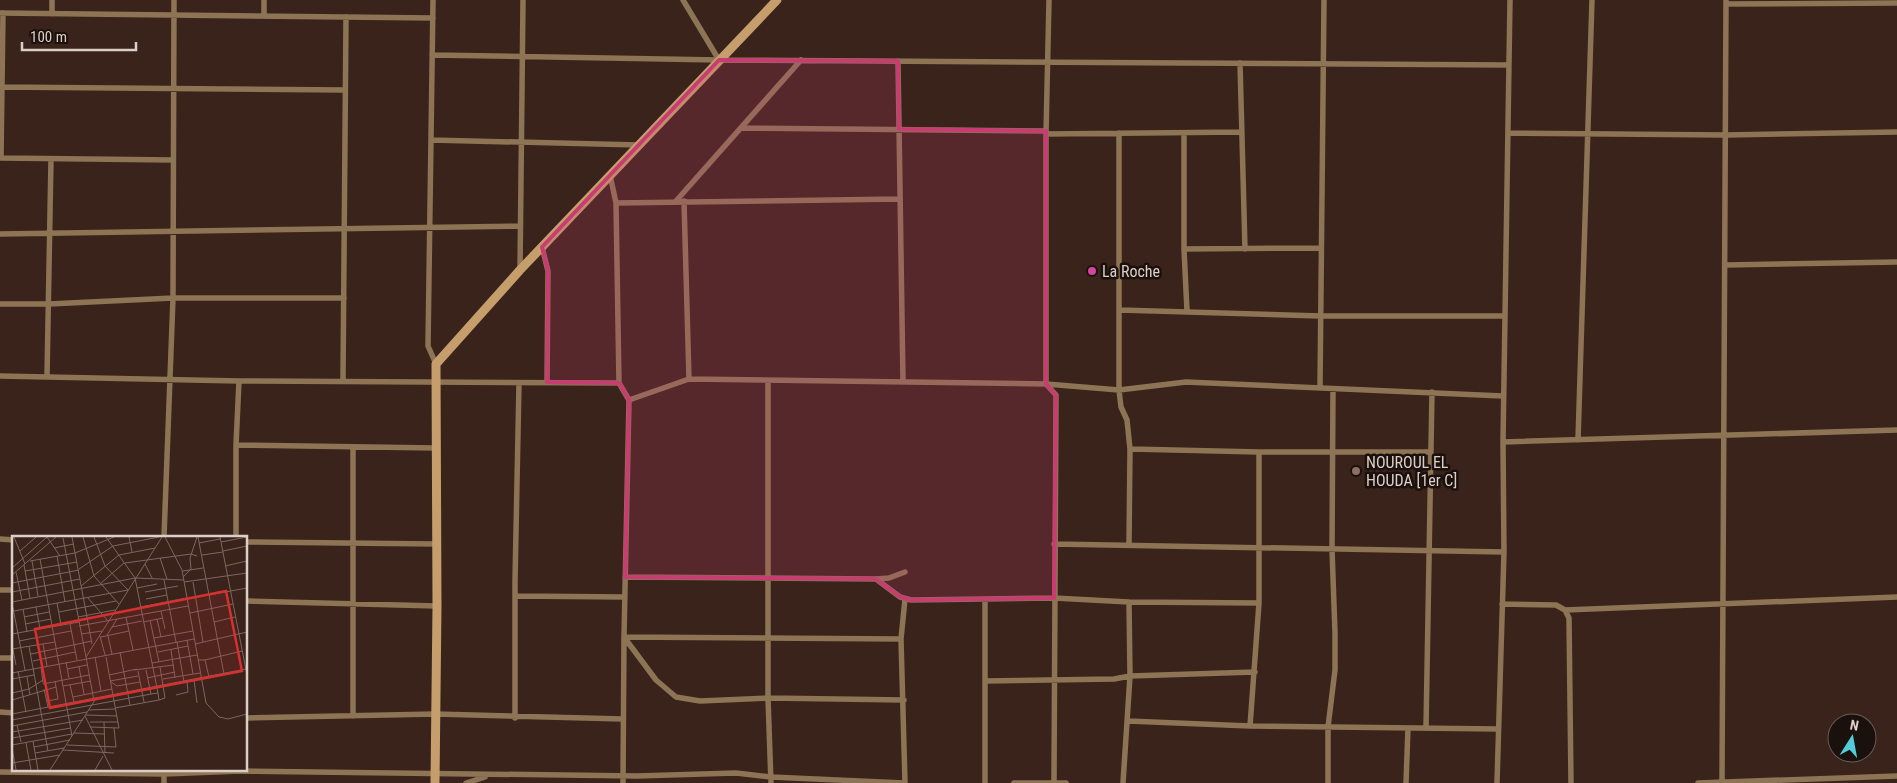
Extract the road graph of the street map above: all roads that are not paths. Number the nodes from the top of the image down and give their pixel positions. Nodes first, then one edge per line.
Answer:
1 (52, 0) edge
2 (174, 0) edge
3 (264, 0) edge
4 (433, 0) edge
5 (523, 0) edge
6 (683, 0) edge
7 (776, 0) edge
8 (1049, 0) edge
9 (1324, 0) edge
10 (1510, 0) edge
11 (1592, 0) edge
12 (1726, 2) edge
13 (1897, 4) edge
14 (2, 13) edge
15 (52, 14) junction
16 (174, 15) junction
17 (264, 16) junction
18 (346, 17) junction
19 (433, 18) junction
20 (432, 55) junction
21 (522, 56) junction
22 (719, 60) junction
23 (801, 60) junction
24 (898, 61) junction
25 (1048, 62) junction
26 (1240, 63) junction
27 (1323, 64) junction
28 (1509, 65) junction
29 (1, 87) edge
30 (173, 88) junction
31 (346, 90) junction
32 (741, 128) junction
33 (898, 129) junction
34 (1046, 132) junction
35 (1242, 132) junction
36 (1897, 132) edge
37 (1184, 133) junction
38 (1508, 133) junction
39 (1119, 134) junction
40 (1588, 134) junction
41 (1726, 135) junction
42 (431, 140) junction
43 (521, 142) junction
44 (639, 145) junction
45 (0, 158) edge
46 (51, 159) junction
47 (173, 160) junction
48 (610, 175) junction
49 (900, 198) junction
50 (676, 201) junction
51 (684, 201) junction
52 (616, 202) junction
53 (520, 226) junction
54 (430, 228) junction
55 (345, 229) junction
56 (172, 232) junction
57 (0, 234) edge
58 (50, 234) junction
59 (542, 247) junction
60 (1322, 248) junction
61 (1245, 249) junction
62 (1184, 250) junction
63 (1897, 262) edge
64 (1725, 265) junction
65 (520, 270) junction
66 (173, 298) junction
67 (344, 298) junction
68 (0, 304) edge
69 (49, 304) junction
70 (1120, 310) junction
71 (1187, 311) junction
72 (1321, 316) junction
73 (1505, 316) junction
74 (436, 364) junction
75 (0, 376) edge
76 (47, 376) junction
77 (171, 379) junction
78 (689, 379) junction
79 (343, 380) junction
80 (239, 381) junction
81 (436, 381) junction
82 (768, 381) junction
83 (547, 382) junction
84 (903, 382) junction
85 (619, 383) junction
86 (519, 384) junction
87 (1046, 384) junction
88 (1320, 388) junction
89 (1333, 389) junction
90 (1119, 390) junction
91 (1432, 392) junction
92 (1503, 396) junction
93 (629, 400) junction
94 (1897, 430) edge
95 (1724, 436) junction
96 (1578, 440) junction
97 (1503, 442) junction
98 (236, 445) junction
99 (353, 447) junction
100 (436, 448) junction
101 (1130, 449) junction
102 (1331, 451) junction
103 (1259, 452) junction
104 (1430, 452) junction
105 (164, 536) edge
106 (236, 536) edge
107 (248, 542) edge
108 (353, 543) junction
109 (436, 544) junction
110 (1054, 544) junction
111 (1129, 545) junction
112 (1258, 548) junction
113 (1332, 549) junction
114 (1429, 550) junction
115 (1504, 552) junction
116 (905, 572) dead end
117 (625, 577) junction
118 (768, 579) junction
119 (876, 579) junction
120 (515, 596) junction
121 (624, 597) junction
122 (1897, 597) edge
123 (1054, 598) junction
124 (905, 599) junction
125 (985, 599) junction
126 (248, 601) edge
127 (1129, 602) junction
128 (1260, 603) junction
129 (1723, 603) junction
130 (353, 604) junction
131 (1502, 604) junction
132 (437, 606) junction
133 (1565, 610) junction
134 (624, 637) junction
135 (767, 639) junction
136 (901, 639) junction
137 (1255, 672) junction
138 (1130, 676) junction
139 (986, 681) junction
140 (1054, 681) junction
141 (768, 698) junction
142 (904, 700) junction
143 (435, 714) junction
144 (353, 716) junction
145 (248, 718) edge
146 (515, 718) junction
147 (623, 719) junction
148 (1128, 721) junction
149 (1250, 726) junction
150 (1328, 727) junction
151 (1408, 728) junction
152 (1426, 728) junction
153 (1498, 729) junction
154 (241, 770) edge
155 (0, 772) edge
156 (164, 772) edge
157 (494, 774) junction
158 (1897, 776) edge
159 (435, 778) edge
160 (623, 780) edge
161 (771, 780) edge
162 (164, 783) edge
163 (466, 783) edge
164 (904, 783) edge
165 (985, 783) edge
166 (1014, 783) edge
167 (1054, 783) edge
168 (1066, 783) edge
169 (1123, 783) edge
170 (1328, 783) edge
171 (1406, 783) edge
172 (1497, 783) edge
173 (1571, 783) edge
174 (1698, 783) edge
175 (1722, 783) edge

1 - 15 street
2 - 16 street
3 - 17 street
4 - 19 street
5 - 21 street
6 - 22 street
7 - 22 street
8 - 25 street
9 - 27 street
10 - 28 street
11 - 40 street
12 - 13 street
12 - 41 street
14 - 15 street
14 - 29 street
15 - 16 street
16 - 17 street
16 - 30 street
17 - 18 street
18 - 19 street
18 - 31 street
19 - 20 street
20 - 21 street
20 - 42 street
21 - 22 street
21 - 43 street
22 - 23 street
22 - 44 street
23 - 24 street
23 - 32 street
24 - 25 street
24 - 33 street
25 - 26 street
25 - 34 street
26 - 27 street
26 - 35 street
27 - 28 street
27 - 60 street
28 - 38 street
29 - 30 street
29 - 45 street
30 - 31 street
30 - 47 street
31 - 55 street
32 - 33 street
32 - 50 street
33 - 34 street
33 - 49 street
34 - 39 street
34 - 87 street
35 - 37 street
35 - 61 street
36 - 41 street
37 - 39 street
37 - 62 street
38 - 40 street
38 - 73 street
39 - 70 street
40 - 41 street
40 - 96 street
41 - 64 street
42 - 43 street
42 - 54 street
43 - 44 street
43 - 53 street
44 - 48 street
45 - 46 street
46 - 47 street
46 - 58 street
47 - 56 street
48 - 52 street
48 - 59 street
49 - 51 street
49 - 84 street
50 - 51 street
50 - 52 street
51 - 78 street
52 - 85 street
53 - 54 street
53 - 65 street
54 - 55 street
54 - 74 street
55 - 56 street
55 - 67 street
56 - 58 street
56 - 66 street
57 - 58 street
58 - 69 street
59 - 65 street
59 - 83 street
60 - 61 street
60 - 72 street
61 - 62 street
62 - 71 street
63 - 64 street
64 - 95 street
65 - 74 street
66 - 67 street
66 - 69 street
66 - 77 street
67 - 79 street
68 - 69 street
69 - 76 street
70 - 71 street
70 - 90 street
71 - 72 street
72 - 73 street
72 - 88 street
73 - 92 street
74 - 81 street
75 - 76 street
76 - 77 street
77 - 80 street
77 - 105 street
78 - 82 street
78 - 93 street
79 - 80 street
79 - 81 street
80 - 98 street
81 - 86 street
81 - 100 street
82 - 84 street
82 - 118 street
83 - 85 street
83 - 86 street
84 - 87 street
85 - 93 street
86 - 120 street
87 - 90 street
87 - 110 street
88 - 89 street
88 - 90 street
89 - 91 street
89 - 102 street
90 - 101 street
91 - 92 street
91 - 104 street
92 - 97 street
93 - 117 street
94 - 95 street
95 - 96 street
95 - 129 street
96 - 97 street
97 - 115 street
98 - 99 street
98 - 106 street
99 - 100 street
99 - 108 street
100 - 109 street
101 - 103 street
101 - 111 street
102 - 103 street
102 - 104 street
102 - 113 street
103 - 112 street
104 - 114 street
107 - 108 street
108 - 109 street
108 - 130 street
109 - 132 street
110 - 111 street
110 - 123 street
111 - 112 street
112 - 113 street
112 - 128 street
113 - 114 street
113 - 150 street
114 - 115 street
114 - 152 street
115 - 131 street
116 - 119 street
117 - 118 street
117 - 121 street
118 - 119 street
118 - 135 street
119 - 124 street
120 - 121 street
120 - 146 street
121 - 134 street
122 - 129 street
123 - 125 street
123 - 127 street
123 - 140 street
124 - 125 street
124 - 136 street
125 - 139 street
126 - 130 street
127 - 128 street
127 - 138 street
128 - 137 street
129 - 133 street
129 - 175 street
130 - 132 street
130 - 144 street
131 - 133 street
131 - 153 street
132 - 143 street
133 - 173 street
134 - 135 street
134 - 141 street
134 - 147 street
135 - 136 street
135 - 141 street
136 - 142 street
137 - 138 street
137 - 149 street
138 - 140 street
138 - 148 street
139 - 140 street
139 - 165 street
140 - 167 street
141 - 142 street
141 - 161 street
142 - 164 street
143 - 144 street
143 - 146 street
143 - 159 street
144 - 145 street
146 - 147 street
147 - 160 street
148 - 149 street
148 - 169 street
149 - 150 street
150 - 151 street
150 - 170 street
151 - 152 street
151 - 171 street
152 - 153 street
153 - 172 street
154 - 156 street
154 - 159 street
155 - 156 street
156 - 162 street
157 - 159 street
157 - 160 street
157 - 163 street
158 - 175 street
160 - 161 street
161 - 164 street
166 - 167 street
167 - 168 street
174 - 175 street

